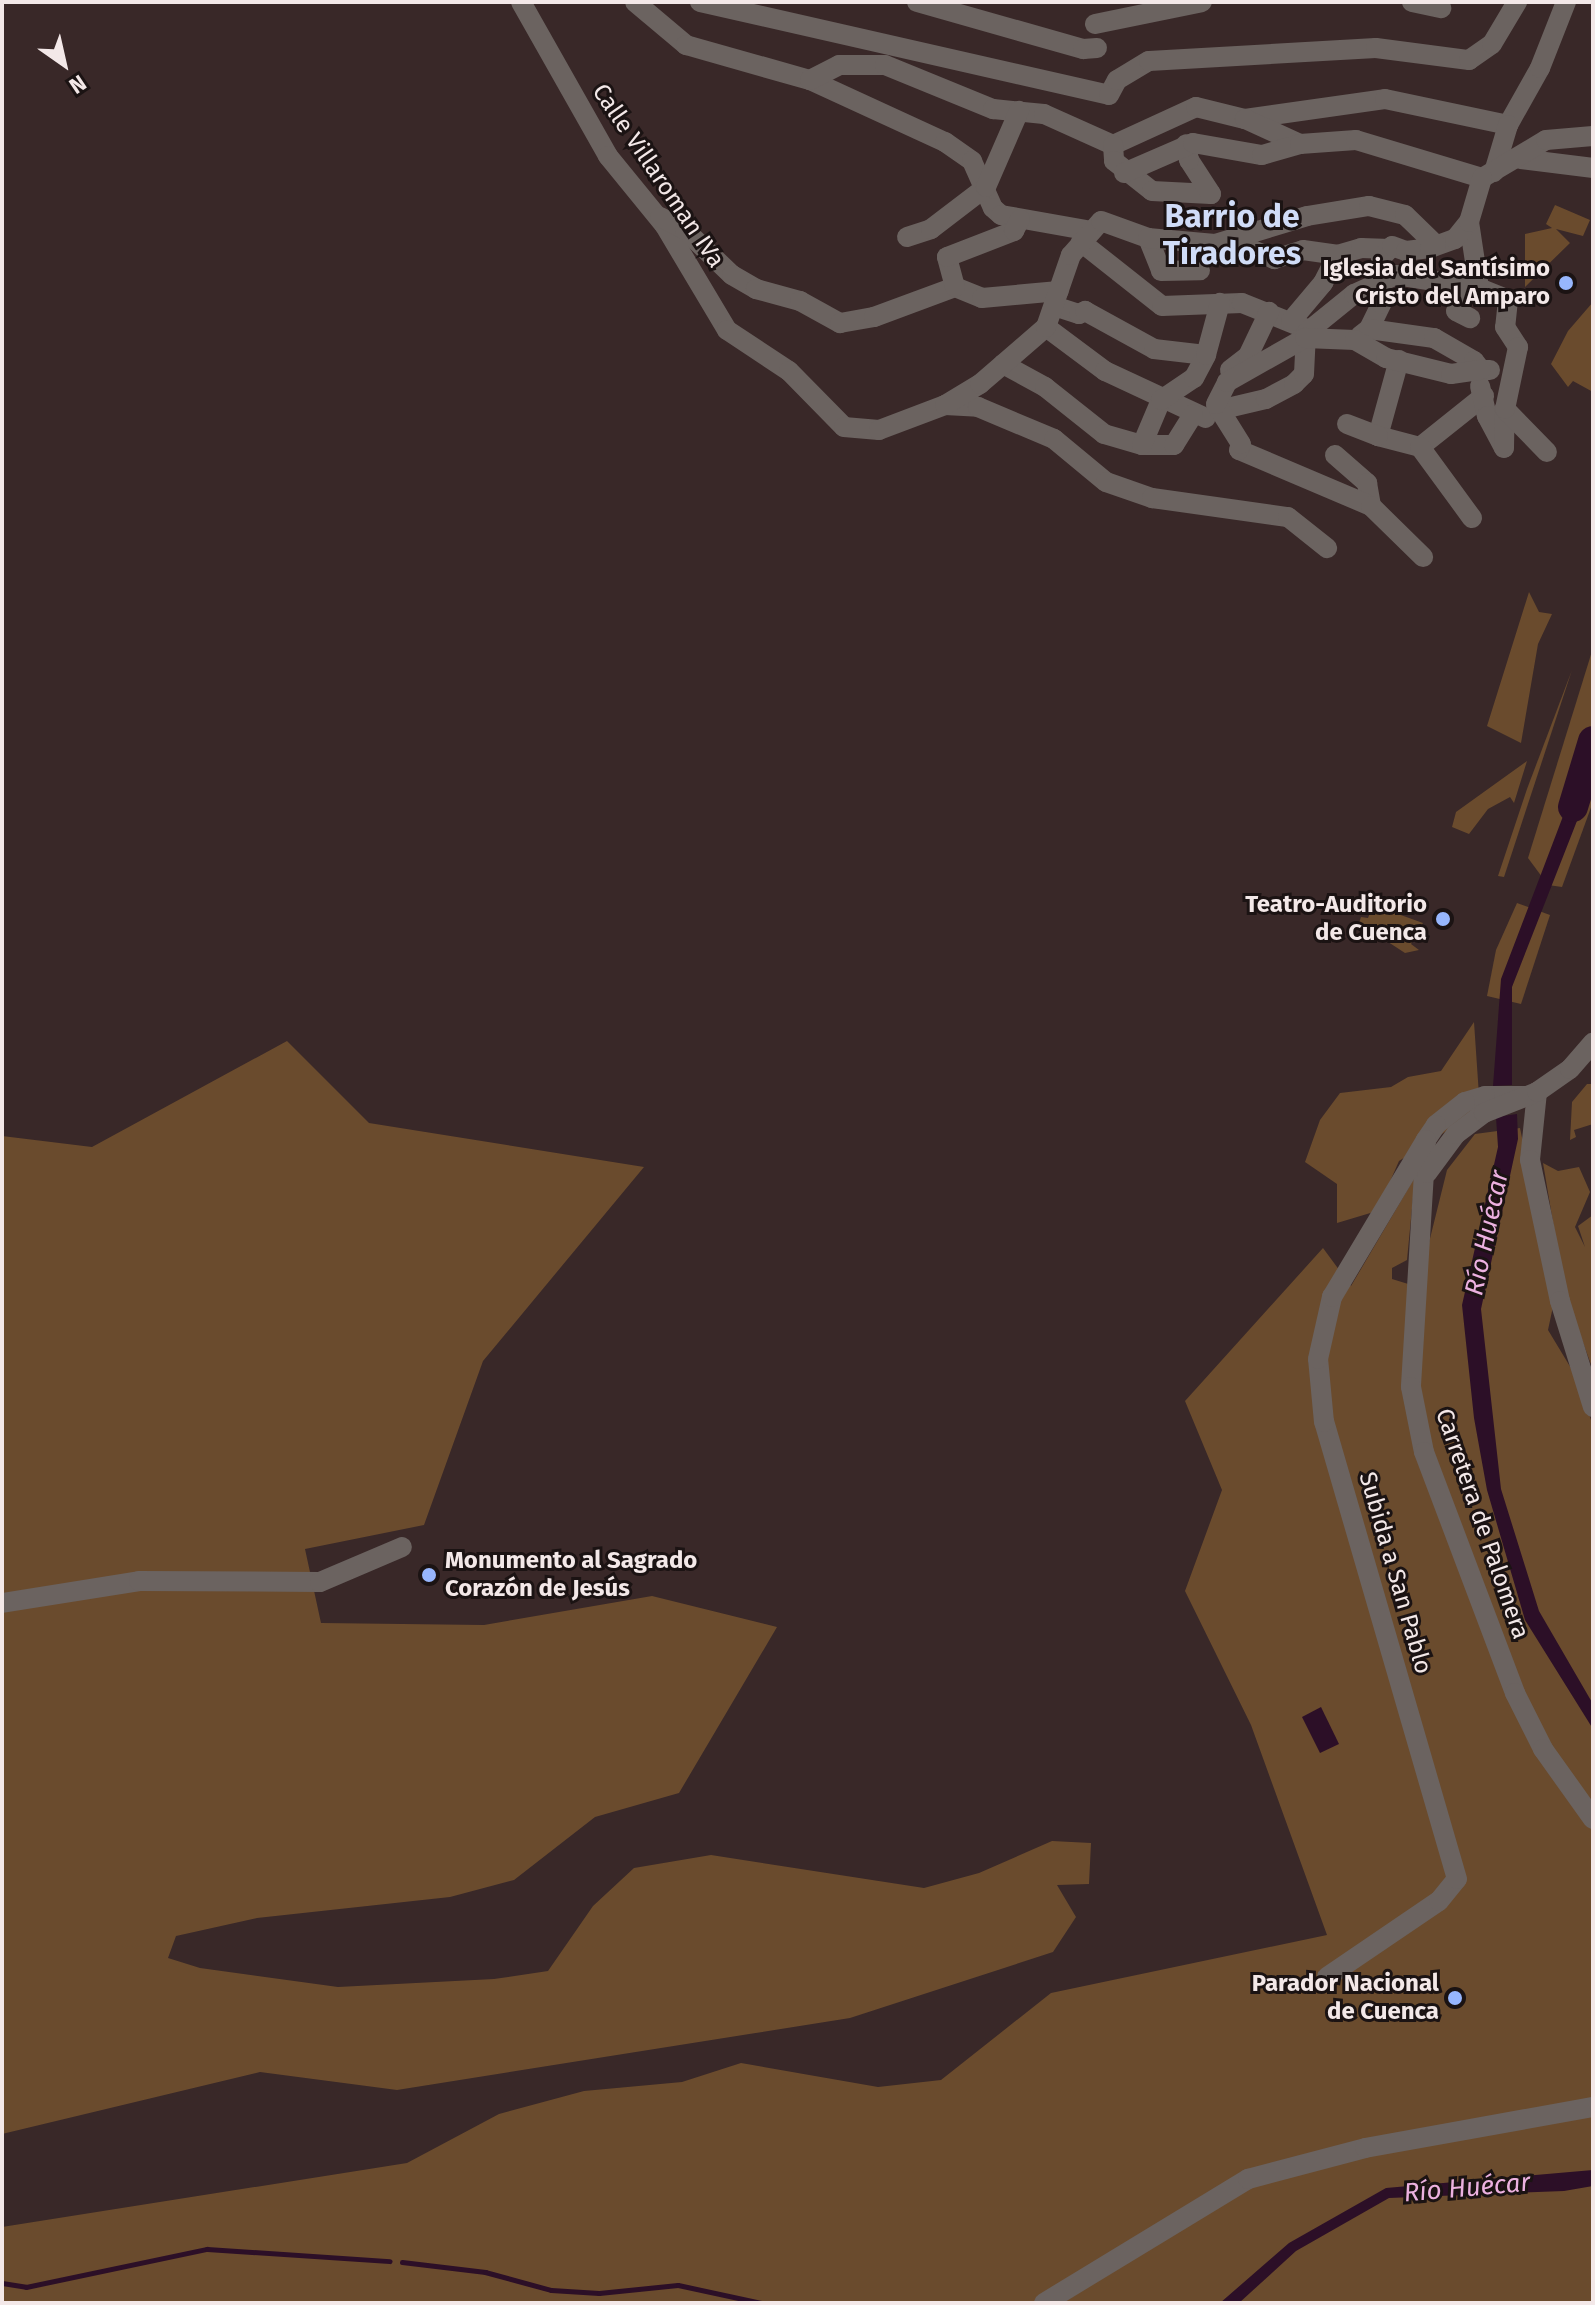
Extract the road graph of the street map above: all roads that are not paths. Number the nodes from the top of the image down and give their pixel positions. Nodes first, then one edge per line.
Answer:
1 (521, 2) edge
2 (635, 2) edge
3 (700, 2) edge
4 (917, 2) edge
5 (1202, 2) edge
6 (1412, 2) edge
7 (1517, 2) edge
8 (1566, 2) edge
9 (1441, 8) dead end
10 (1095, 24) dead end
11 (1097, 48) dead end
12 (810, 80) junction
13 (1019, 111) junction
14 (1245, 119) junction
15 (1508, 125) junction
16 (1593, 136) edge
17 (1186, 144) junction
18 (1300, 144) junction
19 (1113, 145) junction
20 (1521, 159) junction
21 (1593, 168) edge
22 (1124, 173) junction
23 (1488, 175) junction
24 (986, 187) junction
25 (657, 215) junction
26 (1020, 219) junction
27 (1469, 222) junction
28 (1089, 233) junction
29 (907, 237) dead end
30 (1148, 238) junction
31 (1231, 241) junction
32 (1433, 247) junction
33 (1390, 249) junction
34 (1337, 255) junction
35 (1200, 270) dead end
36 (1418, 280) junction
37 (1379, 282) junction
38 (955, 287) junction
39 (1472, 288) junction
40 (1057, 299) junction
41 (1220, 303) junction
42 (1269, 312) junction
43 (1470, 318) dead end
44 (1046, 327) junction
45 (1302, 330) junction
46 (1362, 334) junction
47 (1206, 355) junction
48 (1399, 360) junction
49 (1003, 364) junction
50 (1253, 369) junction
51 (1309, 370) junction
52 (1477, 371) junction
53 (1509, 376) junction
54 (1227, 382) junction
55 (1484, 396) junction
56 (1161, 400) junction
57 (945, 405) junction
58 (1505, 409) junction
59 (1193, 414) junction
60 (1222, 417) junction
61 (1347, 424) dead end
62 (1378, 436) junction
63 (1142, 445) junction
64 (1420, 447) junction
65 (1547, 452) dead end
66 (1335, 455) dead end
67 (1371, 506) junction
68 (1472, 518) dead end
69 (1327, 548) dead end
70 (1423, 557) dead end
71 (1593, 1043) edge
72 (1531, 1094) junction
73 (1488, 1105) junction
74 (1426, 1140) junction
75 (1427, 1173) junction
76 (1593, 1407) edge
77 (402, 1547) dead end
78 (2, 1603) edge
79 (1593, 1819) edge
80 (1327, 1977) dead end
81 (1593, 2107) edge
82 (1044, 2303) edge

1 - 25 street, Calle Villaroman IVa
2 - 12 street
3 - 7 street
4 - 11 street
5 - 10 street
6 - 9 street
8 - 15 street
12 - 13 street
12 - 24 street
13 - 19 street
13 - 24 street
14 - 15 street
14 - 18 street
14 - 19 street
15 - 23 street
16 - 20 street
17 - 18 street
17 - 22 street
17 - 22 street
18 - 23 street
19 - 22 street
20 - 21 street
20 - 23 street
23 - 27 street
24 - 26 street
24 - 29 street
25 - 38 street
25 - 57 street, Calle Villaroman IVa
26 - 28 street
26 - 38 street
27 - 32 street
27 - 39 street
28 - 30 street
28 - 40 street
28 - 41 street
30 - 31 street
30 - 35 street
31 - 32 street
31 - 34 street
32 - 33 street
32 - 36 street
33 - 34 street
33 - 37 street
34 - 45 street
36 - 37 street
36 - 39 street
37 - 45 street
37 - 46 street
38 - 40 street
39 - 43 street
39 - 53 street
40 - 44 street
40 - 47 street
41 - 42 street
41 - 47 street
42 - 45 street
42 - 54 street
44 - 49 street
44 - 56 street
45 - 46 street
45 - 50 street
45 - 51 street
46 - 48 street
46 - 52 street
47 - 56 street
48 - 52 street
48 - 62 street
49 - 57 street
49 - 63 street
50 - 51 street
50 - 54 street
51 - 60 street
52 - 53 street
52 - 55 street
53 - 58 street
54 - 60 street
55 - 58 street
55 - 64 street
56 - 59 street
56 - 63 street
57 - 69 street, Calle Villaroman IVa
58 - 65 street
59 - 60 street
59 - 63 street
60 - 67 street
61 - 62 street
62 - 64 street
64 - 68 street
66 - 67 street
67 - 70 street
71 - 72 street
72 - 73 street
72 - 76 street
73 - 74 street
73 - 75 street
74 - 75 street, Carretera de Palomera
74 - 80 street, Subida a San Pablo
75 - 79 street, Carretera de Palomera
77 - 78 street
81 - 82 street

